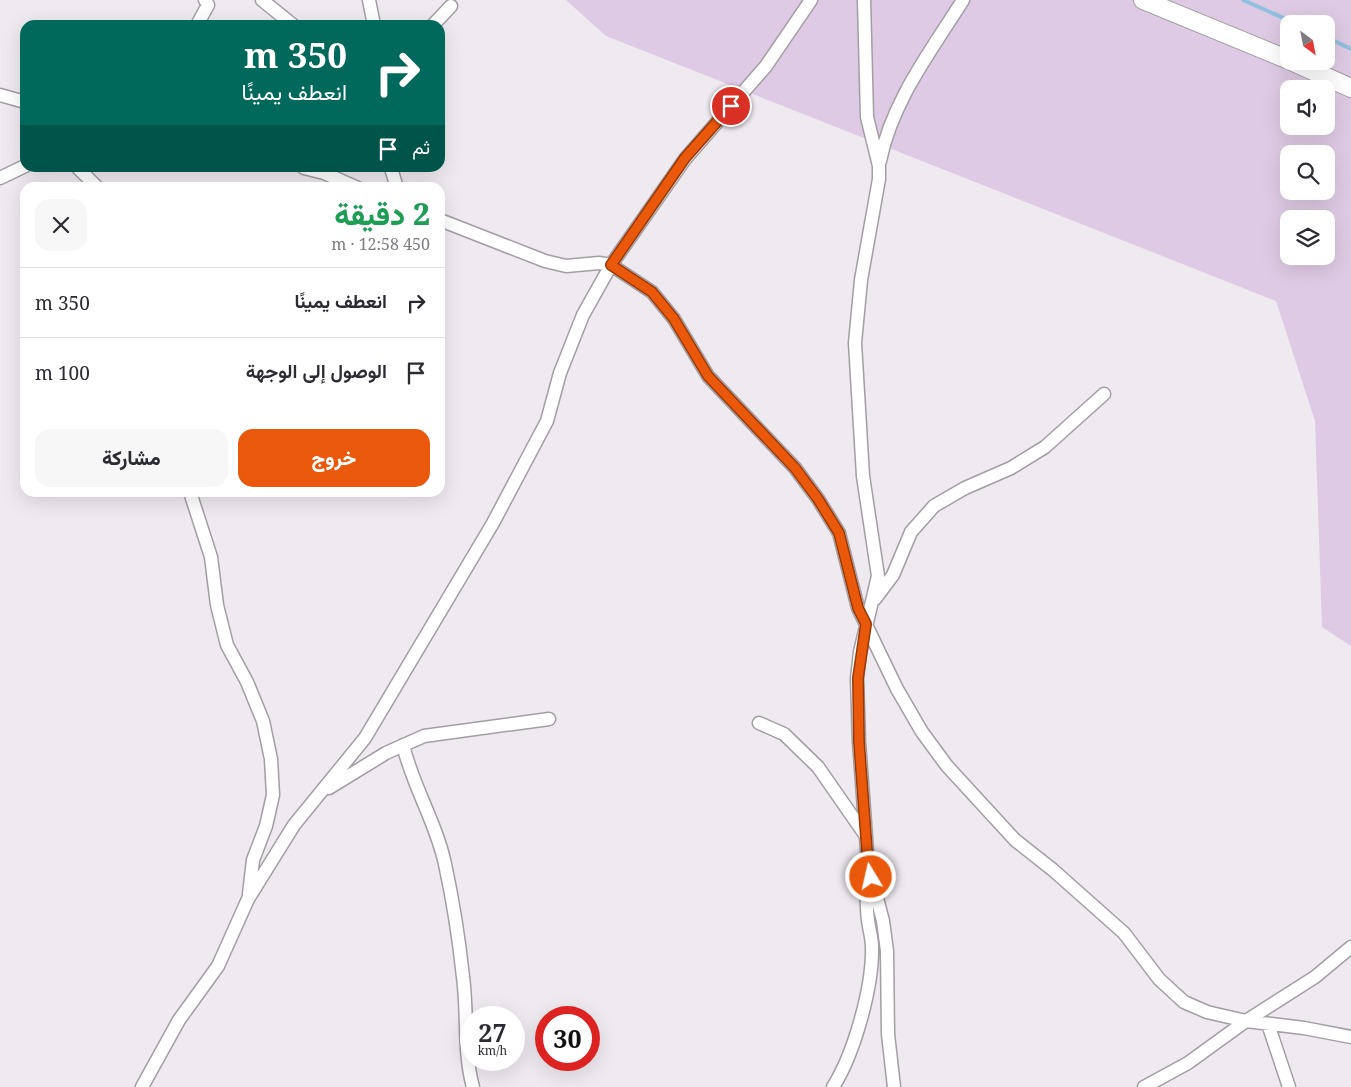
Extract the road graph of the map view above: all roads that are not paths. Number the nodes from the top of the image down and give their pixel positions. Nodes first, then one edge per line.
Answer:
1 (262, 0) edge
2 (369, 0) edge
3 (812, 0) edge
4 (864, 0) edge
5 (963, 0) edge
6 (1143, 0) edge
7 (209, 2) edge
8 (451, 6) dead end
9 (200, 20) edge
10 (287, 20) edge
11 (373, 20) edge
12 (438, 20) edge
13 (1280, 57) edge
14 (1310, 70) edge
15 (1351, 88) edge
16 (0, 95) edge
17 (20, 101) edge
18 (879, 166) junction
19 (20, 168) edge
20 (82, 172) edge
21 (320, 172) edge
22 (0, 178) edge
23 (92, 182) edge
24 (344, 182) edge
25 (445, 222) edge
26 (611, 265) junction
27 (1104, 394) dead end
28 (192, 497) edge
29 (874, 601) junction
30 (866, 624) junction
31 (549, 719) dead end
32 (759, 723) dead end
33 (404, 745) junction
34 (320, 793) junction
35 (866, 836) junction
36 (868, 864) junction
37 (248, 899) junction
38 (1351, 947) edge
39 (1246, 1021) junction
40 (1268, 1024) junction
41 (1351, 1037) edge
42 (142, 1087) edge
43 (474, 1087) edge
44 (833, 1087) edge
45 (894, 1087) edge
46 (1144, 1087) edge
47 (1289, 1087) edge

1 - 10 street
2 - 11 street
3 - 26 street
4 - 18 street
5 - 18 street
6 - 13 main road
7 - 9 street
8 - 12 street
14 - 15 main road
16 - 17 street
18 - 29 street
19 - 22 street
20 - 23 street
21 - 24 street
25 - 26 street
26 - 30 street
26 - 34 street
27 - 29 street
28 - 37 street
29 - 30 street
30 - 35 street
30 - 39 street
31 - 33 street
32 - 35 street
33 - 34 street
33 - 43 street
34 - 37 street
35 - 36 street
36 - 44 street
36 - 45 street
37 - 42 street
38 - 39 street
39 - 40 street
39 - 46 street
40 - 41 street
40 - 47 street

